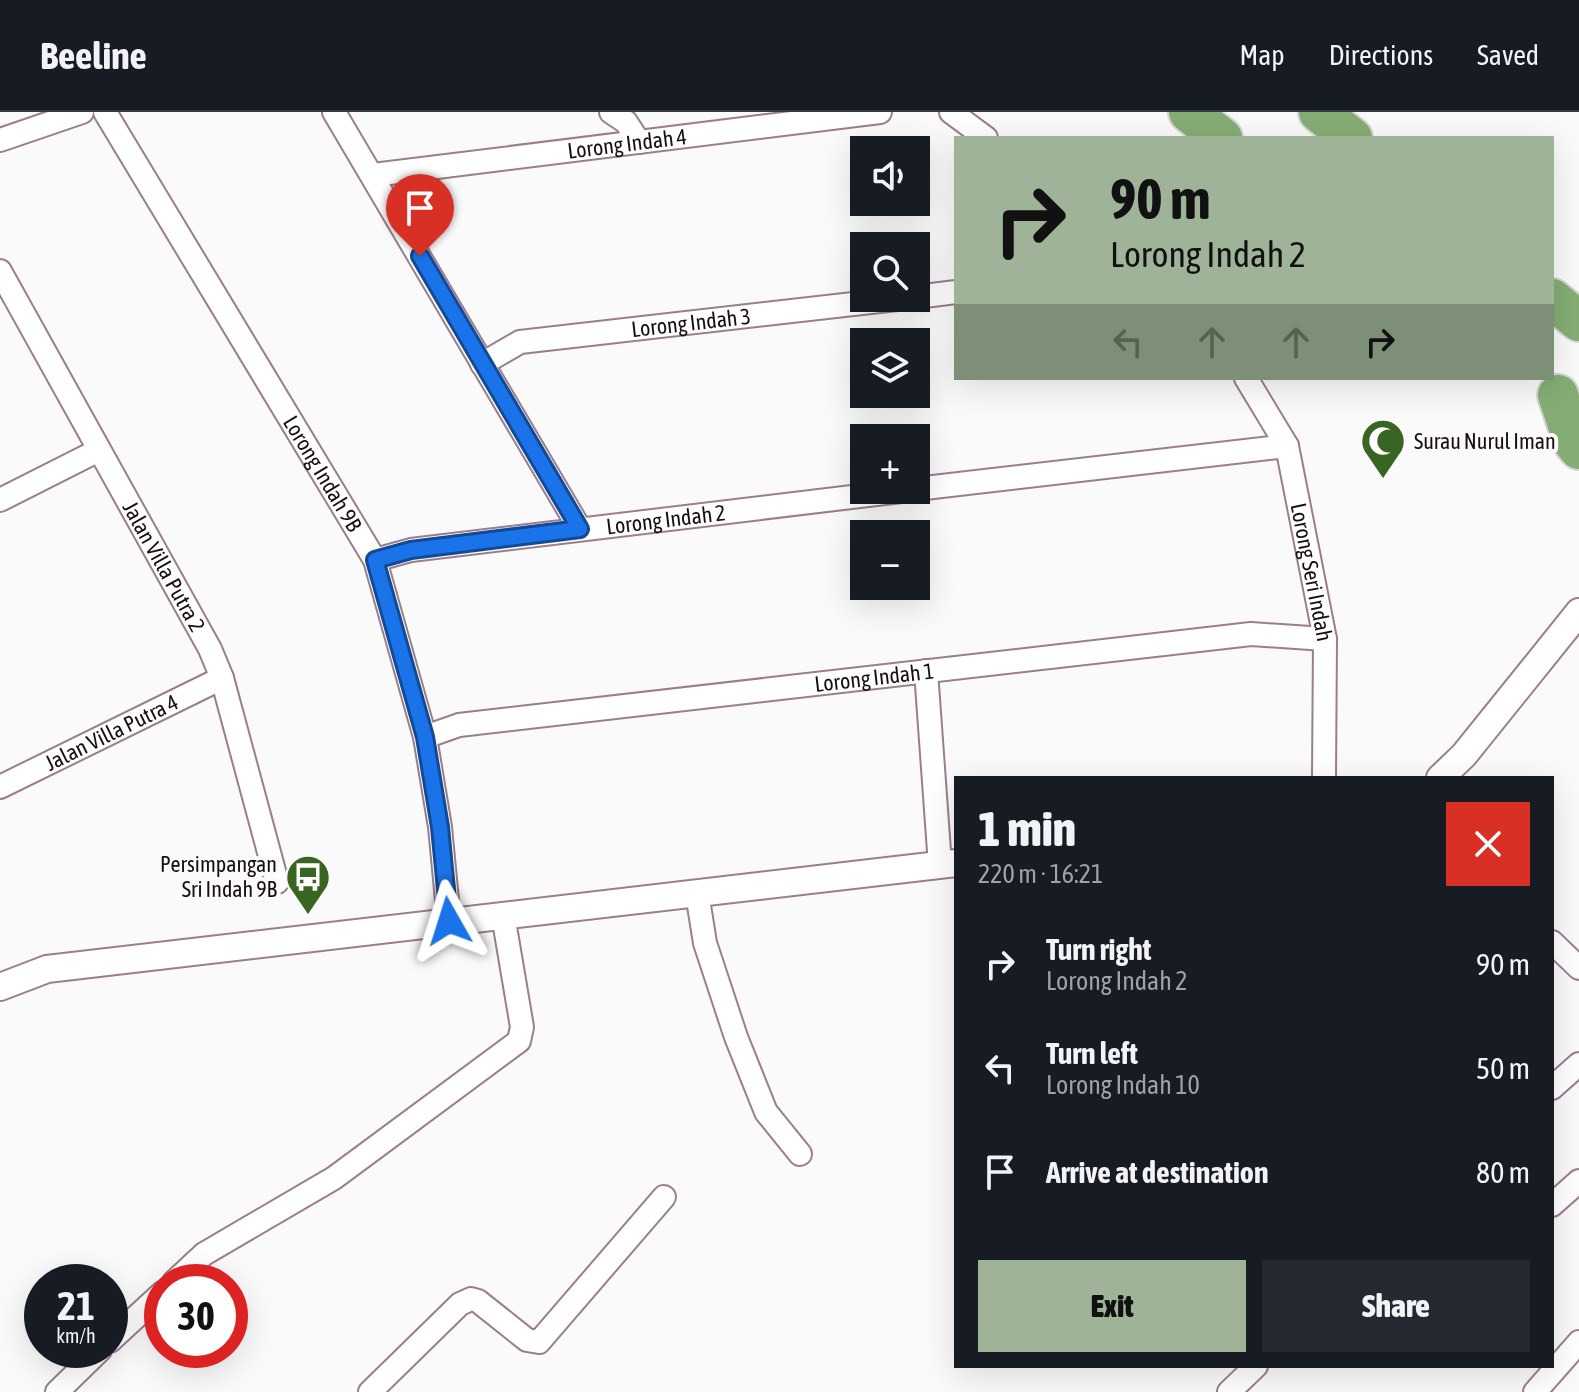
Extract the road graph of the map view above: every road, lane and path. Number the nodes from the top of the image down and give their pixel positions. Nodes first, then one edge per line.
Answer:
1 (82, 112) edge
2 (105, 112) edge
3 (334, 112) edge
4 (611, 112) edge
5 (880, 112) edge
6 (951, 112) edge
7 (1189, 112) edge
8 (1319, 112) edge
9 (983, 136) edge
10 (1219, 136) edge
11 (1349, 136) edge
12 (0, 140) edge
13 (639, 142) junction
14 (373, 175) junction
15 (0, 271) edge
16 (954, 292) edge
17 (930, 295) edge
18 (1554, 301) edge
19 (850, 304) edge
20 (1579, 321) edge
21 (482, 364) junction
22 (1247, 380) edge
23 (1558, 395) edge
24 (1287, 446) junction
25 (1579, 449) edge
26 (99, 450) junction
27 (930, 487) edge
28 (850, 497) edge
29 (0, 500) edge
30 (580, 529) junction
31 (375, 560) junction
32 (1574, 627) edge
33 (1325, 639) junction
34 (926, 671) junction
35 (222, 678) junction
36 (425, 737) junction
37 (1324, 776) edge
38 (1442, 776) edge
39 (0, 787) edge
40 (948, 864) edge
41 (277, 882) dead end
42 (697, 893) junction
43 (503, 915) junction
44 (449, 921) junction
45 (1554, 944) edge
46 (1579, 968) edge
47 (0, 987) edge
48 (1579, 1064) edge
49 (1554, 1086) edge
50 (800, 1154) dead end
51 (1579, 1181) edge
52 (664, 1197) dead end
53 (1554, 1203) edge
54 (193, 1264) edge
55 (144, 1310) edge
56 (128, 1324) edge
57 (1579, 1342) edge
58 (82, 1368) edge
59 (1254, 1368) edge
60 (57, 1392) edge
61 (370, 1392) edge
62 (1229, 1392) edge
63 (1535, 1392) edge

1 - 12 street
2 - 31 street, Lorong Indah 9B
3 - 14 street
4 - 13 street
5 - 13 street, Lorong Indah 4
6 - 9 street
7 - 10 highway
8 - 11 highway
13 - 14 street, Lorong Indah 4
14 - 21 street
15 - 26 street, Jalan Villa Putra 2
16 - 17 street
18 - 20 highway
19 - 21 street, Lorong Indah 3
21 - 30 street
22 - 24 street, Lorong Seri Indah
23 - 25 highway
24 - 27 street
24 - 33 street, Lorong Seri Indah
26 - 29 street
26 - 35 street, Jalan Villa Putra 2
28 - 30 street, Lorong Indah 2
30 - 31 street, Lorong Indah 2
31 - 36 street, Lorong Indah 9B
32 - 38 street
33 - 34 street, Lorong Indah 1
33 - 37 street, Lorong Seri Indah
34 - 36 street, Lorong Indah 1
34 - 40 street
35 - 39 street, Jalan Villa Putra 4
35 - 41 street, Jalan Villa Putra 2
36 - 44 street, Lorong Indah 9B
40 - 42 street
42 - 43 street
42 - 50 street
43 - 44 street
43 - 54 street
44 - 47 street
45 - 46 street
48 - 49 street
51 - 53 street
52 - 61 street
55 - 56 street
57 - 63 street
58 - 60 street
59 - 62 street

